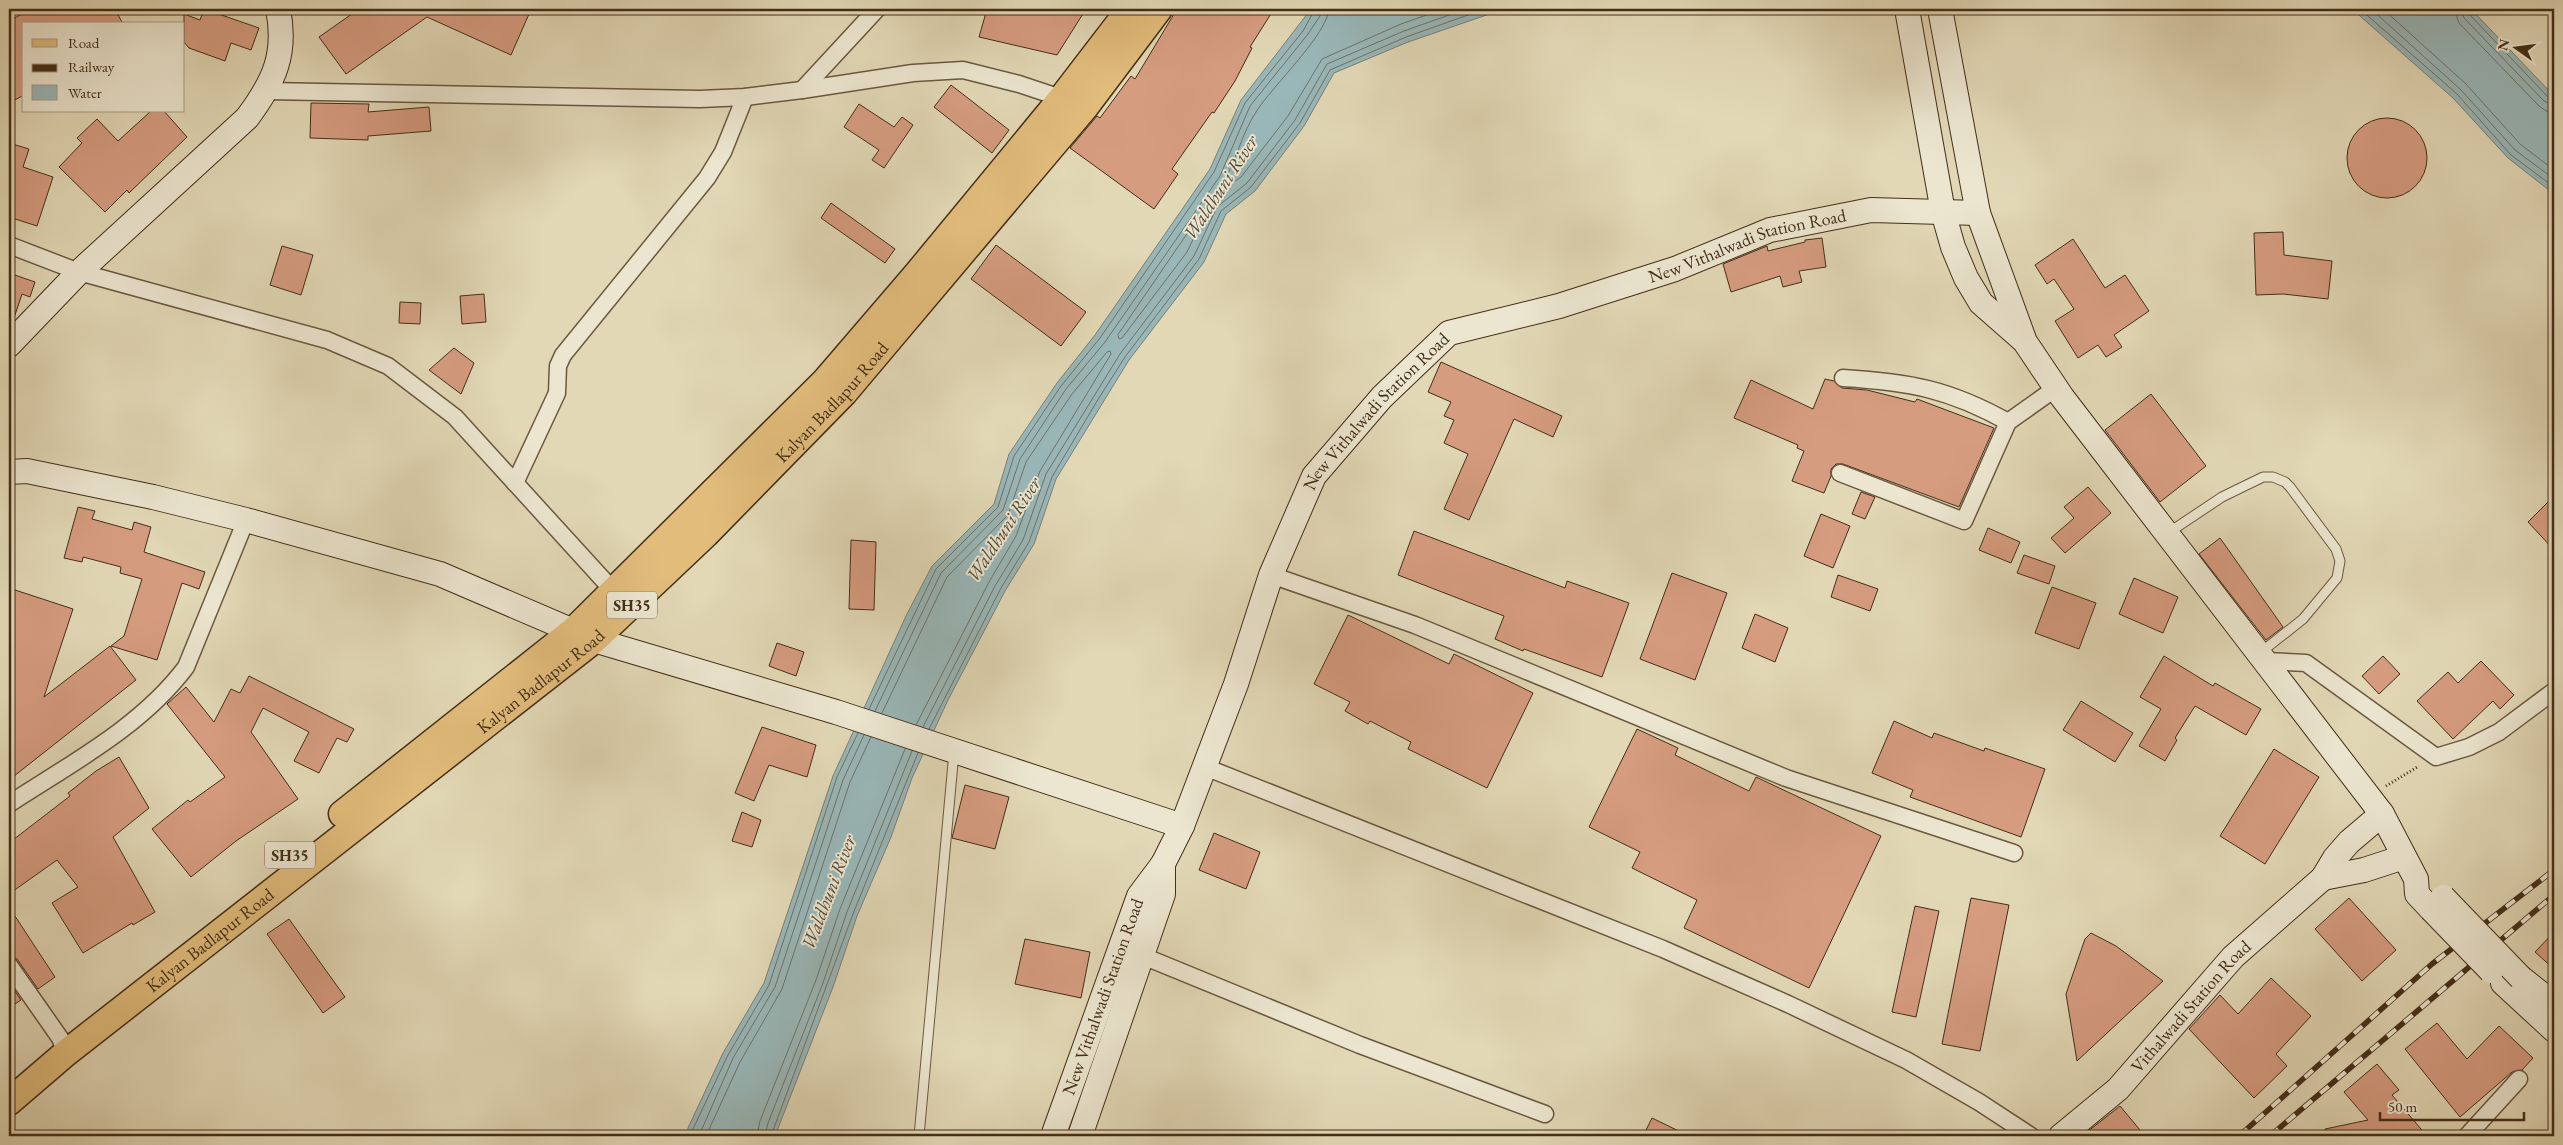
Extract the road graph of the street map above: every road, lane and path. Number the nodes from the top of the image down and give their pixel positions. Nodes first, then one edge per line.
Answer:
1 (278, 9) edge
2 (878, 9) edge
3 (1130, 9) edge
4 (1160, 9) edge
5 (1907, 9) edge
6 (1940, 9) edge
7 (802, 90) junction
8 (267, 91) junction
9 (745, 97) junction
10 (1061, 98) junction
11 (1086, 106) junction
12 (1943, 212) junction
13 (1978, 213) junction
14 (9, 245) edge
15 (79, 272) junction
16 (2025, 342) junction
17 (9, 344) edge
18 (1843, 378) dead end
19 (2056, 388) junction
20 (2008, 422) junction
21 (15, 467) edge
22 (1840, 474) dead end
23 (514, 483) junction
24 (246, 520) junction
25 (2168, 533) junction
26 (1271, 575) junction
27 (621, 600) junction
28 (583, 635) junction
29 (2263, 657) junction
30 (2554, 691) edge
31 (949, 750) junction
32 (2436, 757) junction
33 (1204, 766) junction
34 (9, 804) edge
35 (2375, 805) junction
36 (1182, 826) junction
37 (2014, 853) dead end
38 (2404, 857) junction
39 (2323, 878) junction
40 (1131, 952) junction
41 (9, 965) edge
42 (2512, 980) junction
43 (2554, 1004) edge
44 (2554, 1030) edge
45 (63, 1046) junction
46 (2518, 1078) dead end
47 (9, 1081) edge
48 (9, 1102) edge
49 (1545, 1114) dead end
50 (918, 1136) edge
51 (1053, 1136) edge
52 (1080, 1136) edge
53 (2031, 1136) edge
54 (2061, 1136) edge
55 (2466, 1136) edge

1 - 8 street
2 - 7 street
3 - 10 main road, Kalyan Badlapur Road / SH35
4 - 11 main road, Kalyan Badlapur Road / SH35
5 - 12 street
6 - 13 street
7 - 9 street
7 - 10 street
8 - 9 street
8 - 15 street
9 - 23 street
10 - 11 street
10 - 27 main road, Kalyan Badlapur Road / SH35
11 - 27 main road, Kalyan Badlapur Road / SH35
12 - 13 street, New Vithalwadi Station Road
12 - 16 street
12 - 26 street, New Vithalwadi Station Road
13 - 16 street
14 - 15 street
15 - 17 street
15 - 23 street
16 - 19 street
18 - 20 street
19 - 20 street
19 - 25 street
20 - 22 street
21 - 24 street
23 - 27 street
24 - 28 street
24 - 34 street
25 - 29 street
25 - 29 lane
26 - 33 street, New Vithalwadi Station Road
26 - 37 street
27 - 28 main road, Kalyan Badlapur Road / SH35
28 - 31 street
28 - 45 main road, Kalyan Badlapur Road / SH35
29 - 32 street
29 - 35 street
30 - 32 street
31 - 36 street
31 - 50 lane
32 - 35 path
33 - 36 street, New Vithalwadi Station Road
33 - 53 street
35 - 38 street
35 - 39 street
36 - 40 street, New Vithalwadi Station Road
38 - 39 street
38 - 42 street, bridge
39 - 54 street, Vithalwadi Station Road
40 - 49 street
40 - 51 street, New Vithalwadi Station Road
40 - 52 street, New Vithalwadi Station Road
41 - 45 street
42 - 43 street
42 - 44 street
45 - 47 main road, Kalyan Badlapur Road / SH35
45 - 48 main road, Kalyan Badlapur Road / SH35
46 - 55 street

